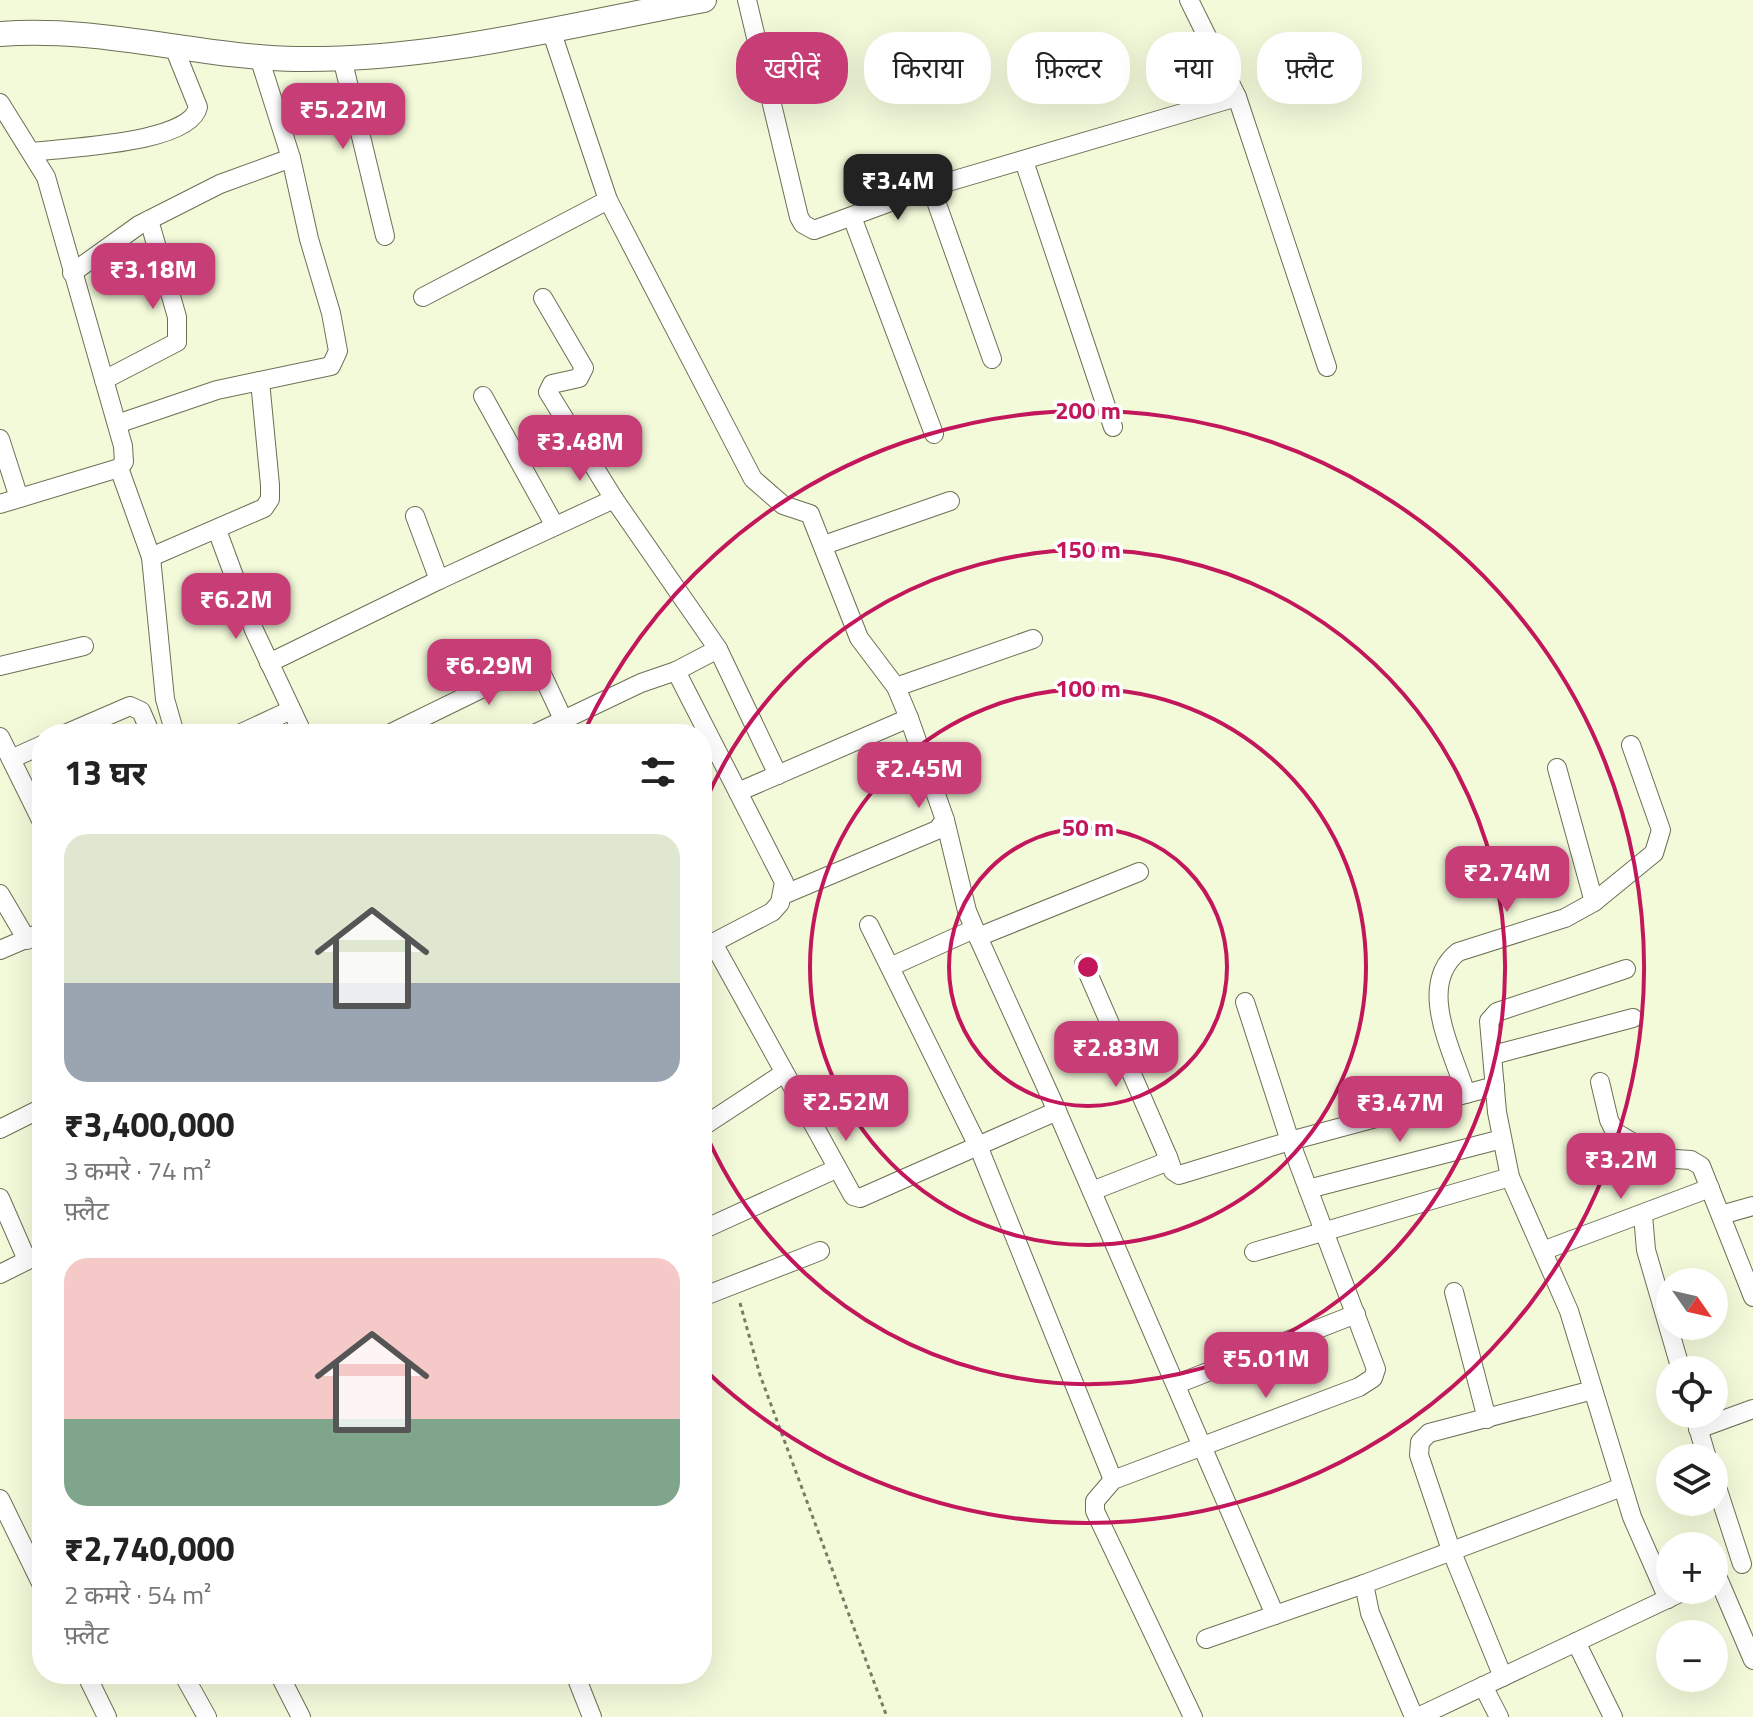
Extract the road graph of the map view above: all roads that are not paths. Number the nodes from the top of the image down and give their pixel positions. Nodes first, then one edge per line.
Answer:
1 (704, 0) edge
2 (747, 0) edge
3 (1189, 0) edge
4 (637, 6) edge
5 (551, 30) junction
6 (1205, 32) edge
7 (0, 34) edge
8 (173, 45) junction
9 (259, 57) junction
10 (342, 58) junction
11 (0, 103) edge
12 (1214, 104) edge
13 (1239, 104) edge
14 (33, 152) junction
15 (291, 158) junction
16 (1024, 161) junction
17 (931, 187) junction
18 (608, 200) junction
19 (852, 217) junction
20 (149, 220) junction
21 (385, 236) dead end
22 (72, 273) junction
23 (423, 297) dead end
24 (543, 298) dead end
25 (992, 359) dead end
26 (1327, 367) dead end
27 (104, 380) junction
28 (260, 381) junction
29 (483, 396) dead end
30 (117, 424) junction
31 (1113, 427) dead end
32 (934, 434) dead end
33 (0, 439) edge
34 (119, 468) junction
35 (19, 498) junction
36 (614, 499) junction
37 (950, 501) dead end
38 (0, 504) edge
39 (415, 516) dead end
40 (555, 526) junction
41 (217, 530) junction
42 (824, 545) junction
43 (151, 557) junction
44 (439, 580) junction
45 (1033, 639) dead end
46 (84, 646) dead end
47 (718, 649) junction
48 (269, 663) junction
49 (0, 666) edge
50 (676, 671) junction
51 (896, 687) junction
52 (291, 710) junction
53 (909, 718) junction
54 (88, 724) edge
55 (147, 724) edge
56 (172, 724) edge
57 (261, 724) edge
58 (298, 724) edge
59 (409, 724) edge
60 (566, 724) edge
61 (572, 724) edge
62 (703, 724) edge
63 (0, 737) edge
64 (712, 741) edge
65 (1631, 745) dead end
66 (32, 750) edge
67 (11, 759) junction
68 (1557, 768) dead end
69 (778, 775) junction
70 (738, 792) junction
71 (32, 802) edge
72 (945, 820) junction
73 (1139, 872) dead end
74 (0, 894) edge
75 (783, 895) junction
76 (1594, 902) junction
77 (869, 925) dead end
78 (976, 933) junction
79 (32, 934) edge
80 (32, 937) edge
81 (712, 943) edge
82 (0, 950) edge
83 (712, 952) edge
84 (1084, 964) dead end
85 (890, 967) junction
86 (1626, 969) dead end
87 (1245, 1002) dead end
88 (1633, 1018) dead end
89 (1493, 1055) junction
90 (784, 1073) junction
91 (1600, 1082) dead end
92 (1495, 1086) junction
93 (1466, 1094) junction
94 (1057, 1111) junction
95 (32, 1113) edge
96 (712, 1120) edge
97 (0, 1129) edge
98 (1502, 1139) junction
99 (1290, 1141) junction
100 (979, 1148) junction
101 (1168, 1157) junction
102 (836, 1169) junction
103 (1510, 1177) junction
104 (1710, 1188) junction
105 (1308, 1189) junction
106 (1092, 1191) junction
107 (0, 1198) edge
108 (1753, 1206) edge
109 (1643, 1215) junction
110 (1721, 1215) junction
111 (712, 1225) edge
112 (1324, 1231) junction
113 (1545, 1250) junction
114 (820, 1251) dead end
115 (32, 1252) edge
116 (1254, 1252) dead end
117 (32, 1258) edge
118 (0, 1274) edge
119 (1752, 1286) edge
120 (1454, 1292) dead end
121 (712, 1293) edge
122 (1356, 1314) junction
123 (1677, 1356) edge
124 (1177, 1384) junction
125 (1593, 1390) junction
126 (1753, 1409) edge
127 (1728, 1415) edge
128 (1487, 1419) junction
129 (1204, 1446) junction
130 (1113, 1480) junction
131 (1622, 1487) junction
132 (0, 1499) edge
133 (1728, 1513) edge
134 (8, 1534) edge
135 (1451, 1550) junction
136 (1747, 1561) edge
137 (32, 1570) edge
138 (1656, 1570) edge
139 (1728, 1570) edge
140 (1364, 1584) junction
141 (1657, 1604) edge
142 (1728, 1604) edge
143 (1275, 1615) junction
144 (1206, 1639) dead end
145 (1576, 1642) junction
146 (1753, 1660) edge
147 (1503, 1677) junction
148 (91, 1684) edge
149 (189, 1684) edge
150 (284, 1684) edge
151 (579, 1684) edge
152 (1483, 1686) junction
153 (107, 1717) edge
154 (207, 1717) edge
155 (301, 1717) edge
156 (592, 1717) edge
157 (1193, 1717) edge
158 (1416, 1717) edge
159 (1499, 1717) edge
160 (1613, 1717) edge

1 - 4 main road
2 - 19 street
3 - 6 street
4 - 5 main road
5 - 10 main road
5 - 18 street
7 - 8 main road
8 - 9 main road
8 - 14 street
9 - 10 main road
9 - 15 street
10 - 21 street
11 - 14 street
12 - 16 street
13 - 26 street
14 - 22 street
15 - 20 street
15 - 28 street
16 - 17 street
16 - 31 street
17 - 19 street
17 - 25 street
18 - 23 street
18 - 42 street
19 - 32 street
20 - 22 street
20 - 27 street
22 - 27 street
24 - 36 street
27 - 30 street
28 - 30 street
28 - 41 street
29 - 40 street
30 - 34 street
33 - 35 street
34 - 35 street
34 - 43 street
35 - 38 street
36 - 40 street
36 - 47 street
37 - 42 street
39 - 44 street
40 - 44 street
41 - 43 street
41 - 48 street
42 - 51 street
43 - 56 street
44 - 48 street
45 - 51 street
46 - 49 street
47 - 50 street
47 - 69 street
48 - 52 street
50 - 61 street
50 - 62 street
51 - 53 street
52 - 57 street
52 - 58 street
53 - 69 street
53 - 72 street
54 - 55 street
59 - 60 street
63 - 67 street
64 - 70 street
65 - 76 street
66 - 67 street
67 - 71 street
68 - 76 street
69 - 70 street
70 - 75 street
72 - 75 street
72 - 78 street
73 - 78 street
74 - 79 street
75 - 81 street
76 - 93 street
77 - 85 street
78 - 85 street
78 - 94 street
80 - 82 street
83 - 90 street
84 - 101 street
85 - 100 street
86 - 89 street
87 - 99 street
88 - 89 street
89 - 92 street
90 - 96 street
90 - 102 street
91 - 104 street
92 - 93 street
92 - 98 street
93 - 99 street
94 - 100 street
94 - 106 street
95 - 97 street
98 - 103 street
98 - 105 street
99 - 101 street
99 - 105 street
100 - 102 street
100 - 130 street
101 - 106 street
102 - 111 street
103 - 112 street
103 - 113 street
104 - 109 street
104 - 110 street
105 - 112 street
106 - 124 street
107 - 115 street
108 - 110 street
109 - 113 street
109 - 123 street
110 - 119 street
112 - 116 street
112 - 122 street
113 - 125 street
114 - 121 street
117 - 118 street
120 - 128 street
122 - 124 street
122 - 129 street
124 - 129 street
125 - 128 street
125 - 131 street
126 - 127 street
128 - 135 street
129 - 130 street
129 - 143 street
130 - 157 street
131 - 135 street
131 - 138 street
132 - 134 street
133 - 136 street
134 - 137 street
135 - 140 street
135 - 147 street
136 - 139 street
140 - 143 street
140 - 158 street
141 - 145 street
142 - 146 street
143 - 144 street
145 - 147 street
145 - 160 street
147 - 152 street
148 - 153 street
149 - 154 street
150 - 155 street
151 - 156 street
152 - 158 street
152 - 159 street

